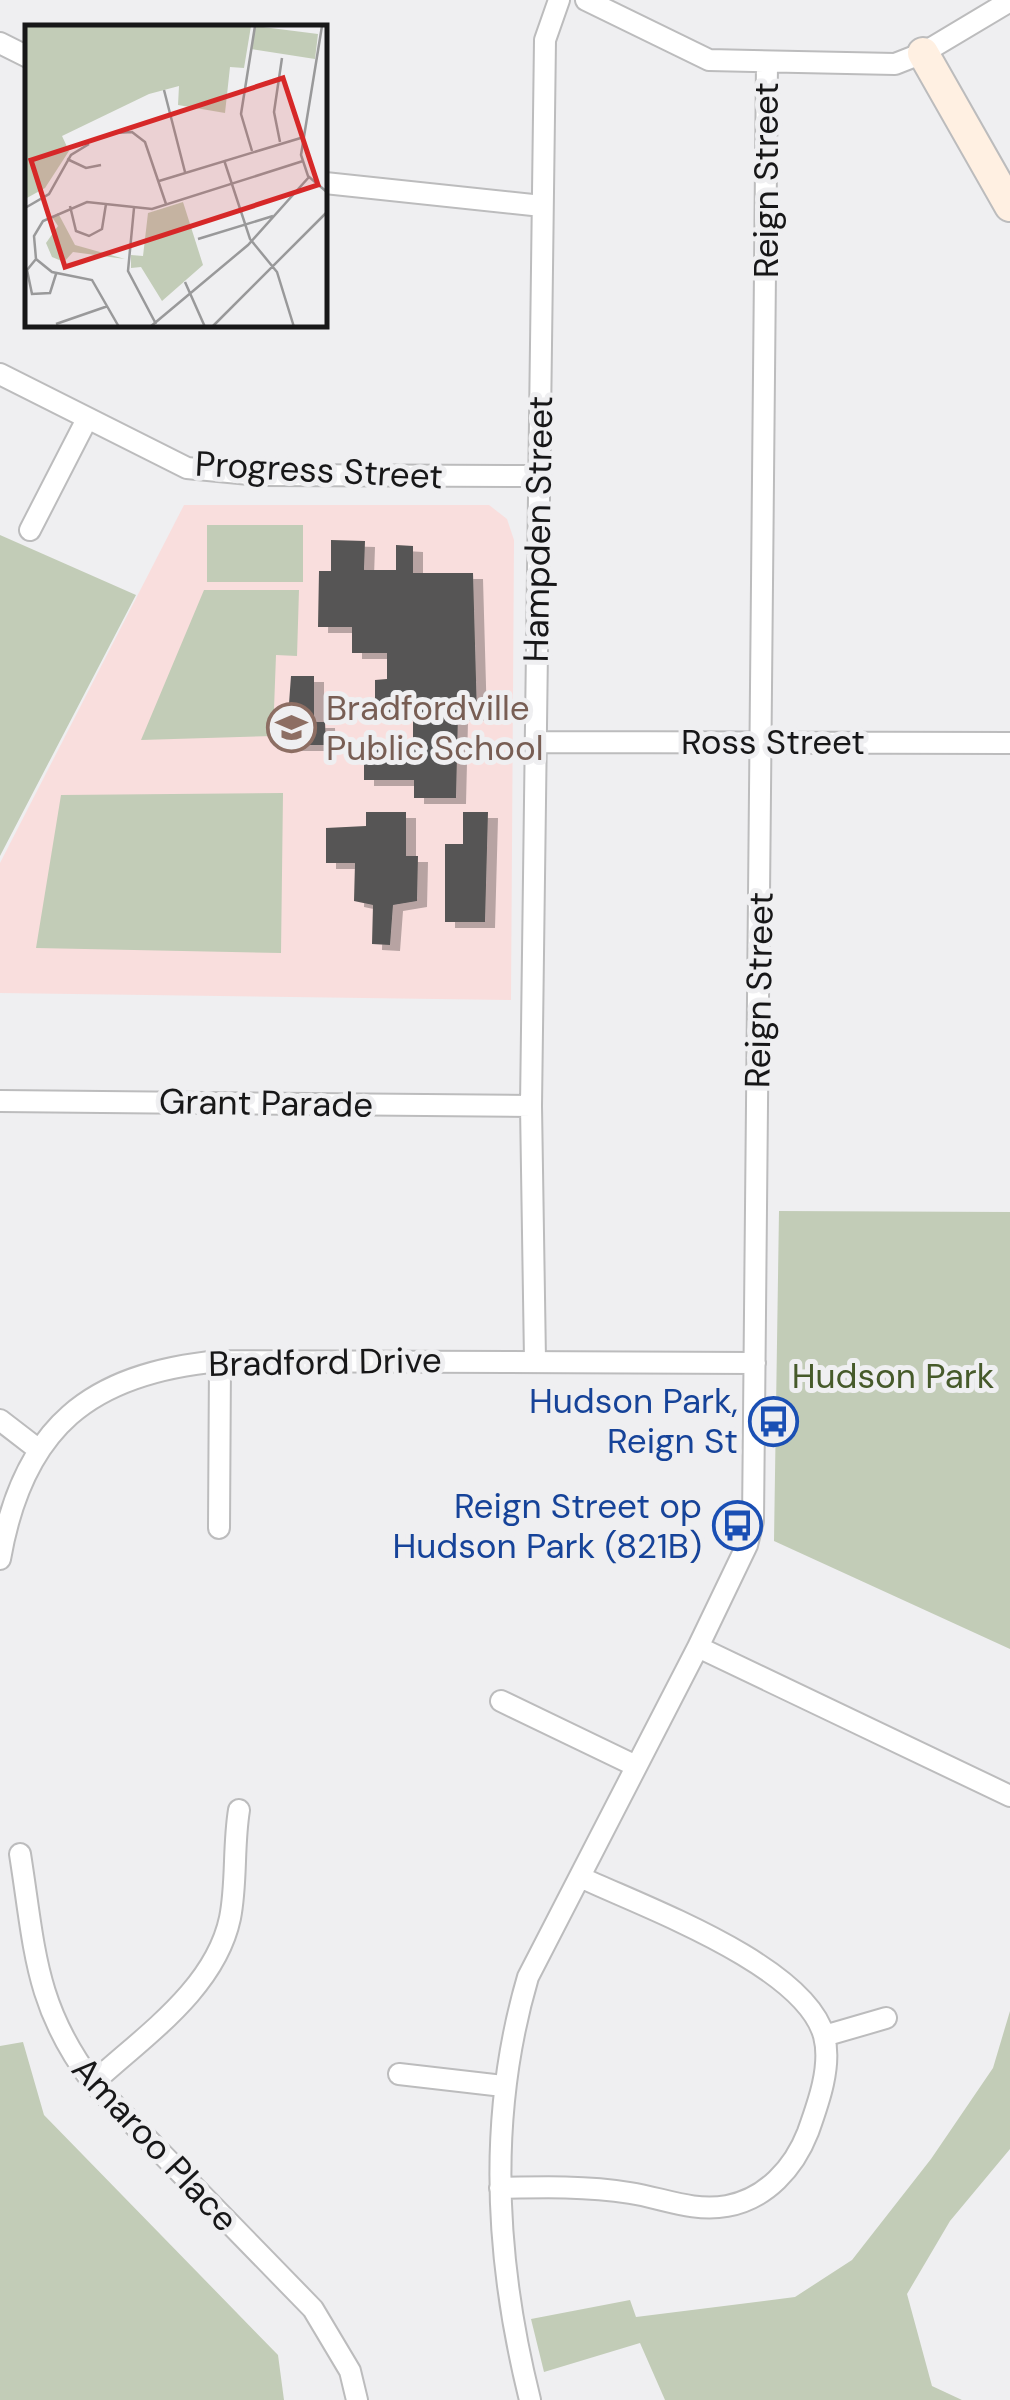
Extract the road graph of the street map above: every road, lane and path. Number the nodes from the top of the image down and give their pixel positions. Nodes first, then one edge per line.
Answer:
1 (559, 0) edge
2 (586, 0) edge
3 (1010, 1) edge
4 (0, 43) edge
5 (923, 53) junction
6 (25, 56) edge
7 (767, 63) junction
8 (328, 183) edge
9 (542, 206) junction
10 (1010, 206) edge
11 (0, 374) edge
12 (88, 419) junction
13 (539, 476) junction
14 (30, 530) dead end
15 (535, 742) junction
16 (762, 742) junction
17 (1010, 743) edge
18 (0, 1101) edge
19 (531, 1106) junction
20 (220, 1360) junction
21 (535, 1360) junction
22 (755, 1363) junction
23 (0, 1420) edge
24 (39, 1450) junction
25 (219, 1528) dead end
26 (0, 1559) edge
27 (698, 1647) junction
28 (500, 1701) dead end
29 (636, 1766) junction
30 (1010, 1796) edge
31 (239, 1810) dead end
32 (20, 1854) dead end
33 (580, 1877) junction
34 (886, 2018) dead end
35 (824, 2036) junction
36 (399, 2074) dead end
37 (93, 2083) junction
38 (503, 2086) junction
39 (500, 2188) junction
40 (357, 2400) edge
41 (530, 2400) edge

1 - 9 street, Hampden Street
2 - 7 street
3 - 5 street
4 - 6 street
5 - 7 street
5 - 10 street
7 - 16 street, Reign Street
8 - 9 street
9 - 13 street, Hampden Street
11 - 12 street, Progress Street
12 - 13 street, Progress Street
12 - 14 street
13 - 15 street, Hampden Street
15 - 16 street, Ross Street
15 - 19 street, Hampden Street
16 - 17 street, Ross Street
16 - 22 street, Reign Street
18 - 19 street, Grant Parade
19 - 21 street, Hampden Street
20 - 21 street, Bradford Drive
20 - 24 street, Bradford Drive
20 - 25 street
21 - 22 street, Bradford Drive
22 - 27 street, Reign Street
23 - 24 street
24 - 26 street, Bradford Drive
27 - 29 street, Reign Street
27 - 30 street
28 - 29 street
29 - 33 street, Reign Street
31 - 37 street
32 - 37 street, Amaroo Place
33 - 35 street
33 - 38 street, Reign Street
34 - 35 street
35 - 39 street
36 - 38 street
37 - 40 street, Amaroo Place
38 - 39 street, Reign Street
39 - 41 street, Reign Street

